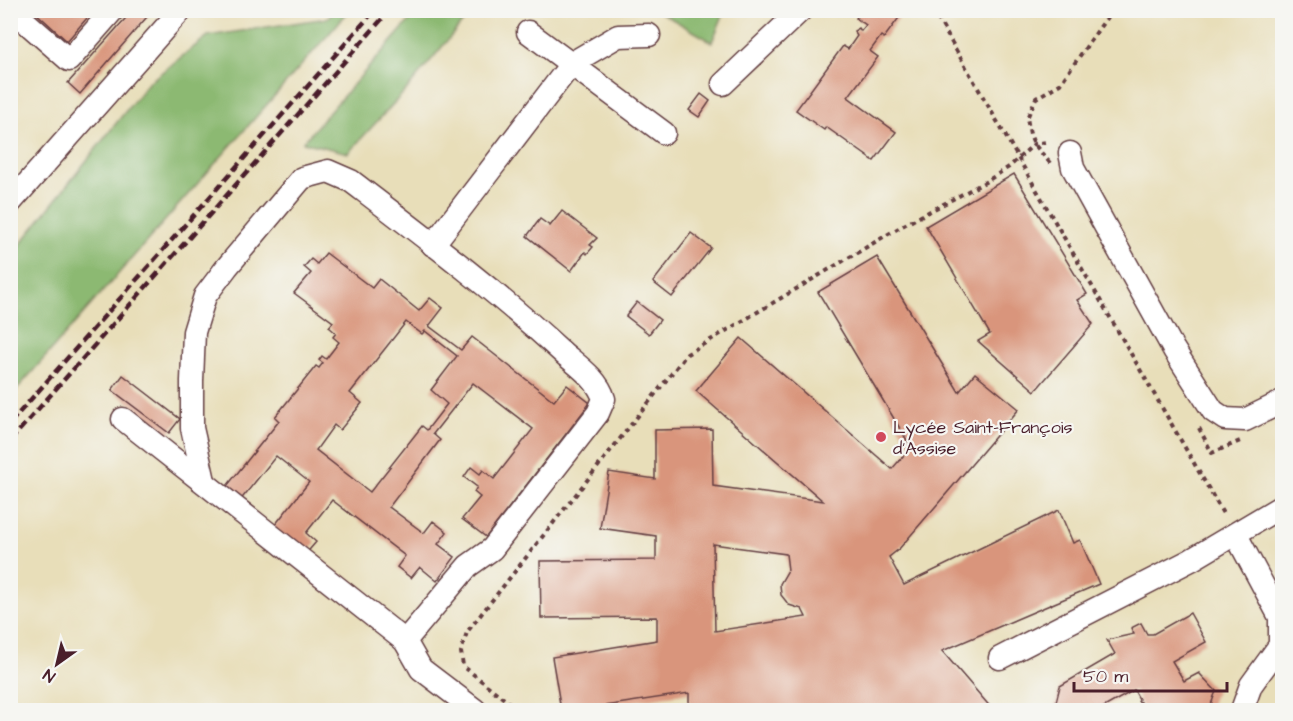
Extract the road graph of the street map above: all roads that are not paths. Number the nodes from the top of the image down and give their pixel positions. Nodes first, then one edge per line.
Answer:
1 (12, 10) edge
2 (113, 10) edge
3 (181, 10) edge
4 (801, 10) edge
5 (528, 33) dead end
6 (649, 35) dead end
7 (572, 63) junction
8 (723, 84) dead end
9 (664, 134) dead end
10 (1070, 153) dead end
11 (10, 203) edge
12 (434, 245) junction
13 (1282, 402) edge
14 (123, 418) dead end
15 (204, 481) junction
16 (1282, 506) edge
17 (1236, 534) junction
18 (405, 641) junction
19 (1000, 658) dead end
20 (476, 711) edge
21 (1242, 711) edge

1 - 2 lane
3 - 11 lane
4 - 8 lane
5 - 7 lane
6 - 7 lane
7 - 9 lane
7 - 12 lane
10 - 13 lane
12 - 15 lane
12 - 18 lane
14 - 15 lane
15 - 18 lane
16 - 17 lane
17 - 19 lane
17 - 21 lane
18 - 20 lane

